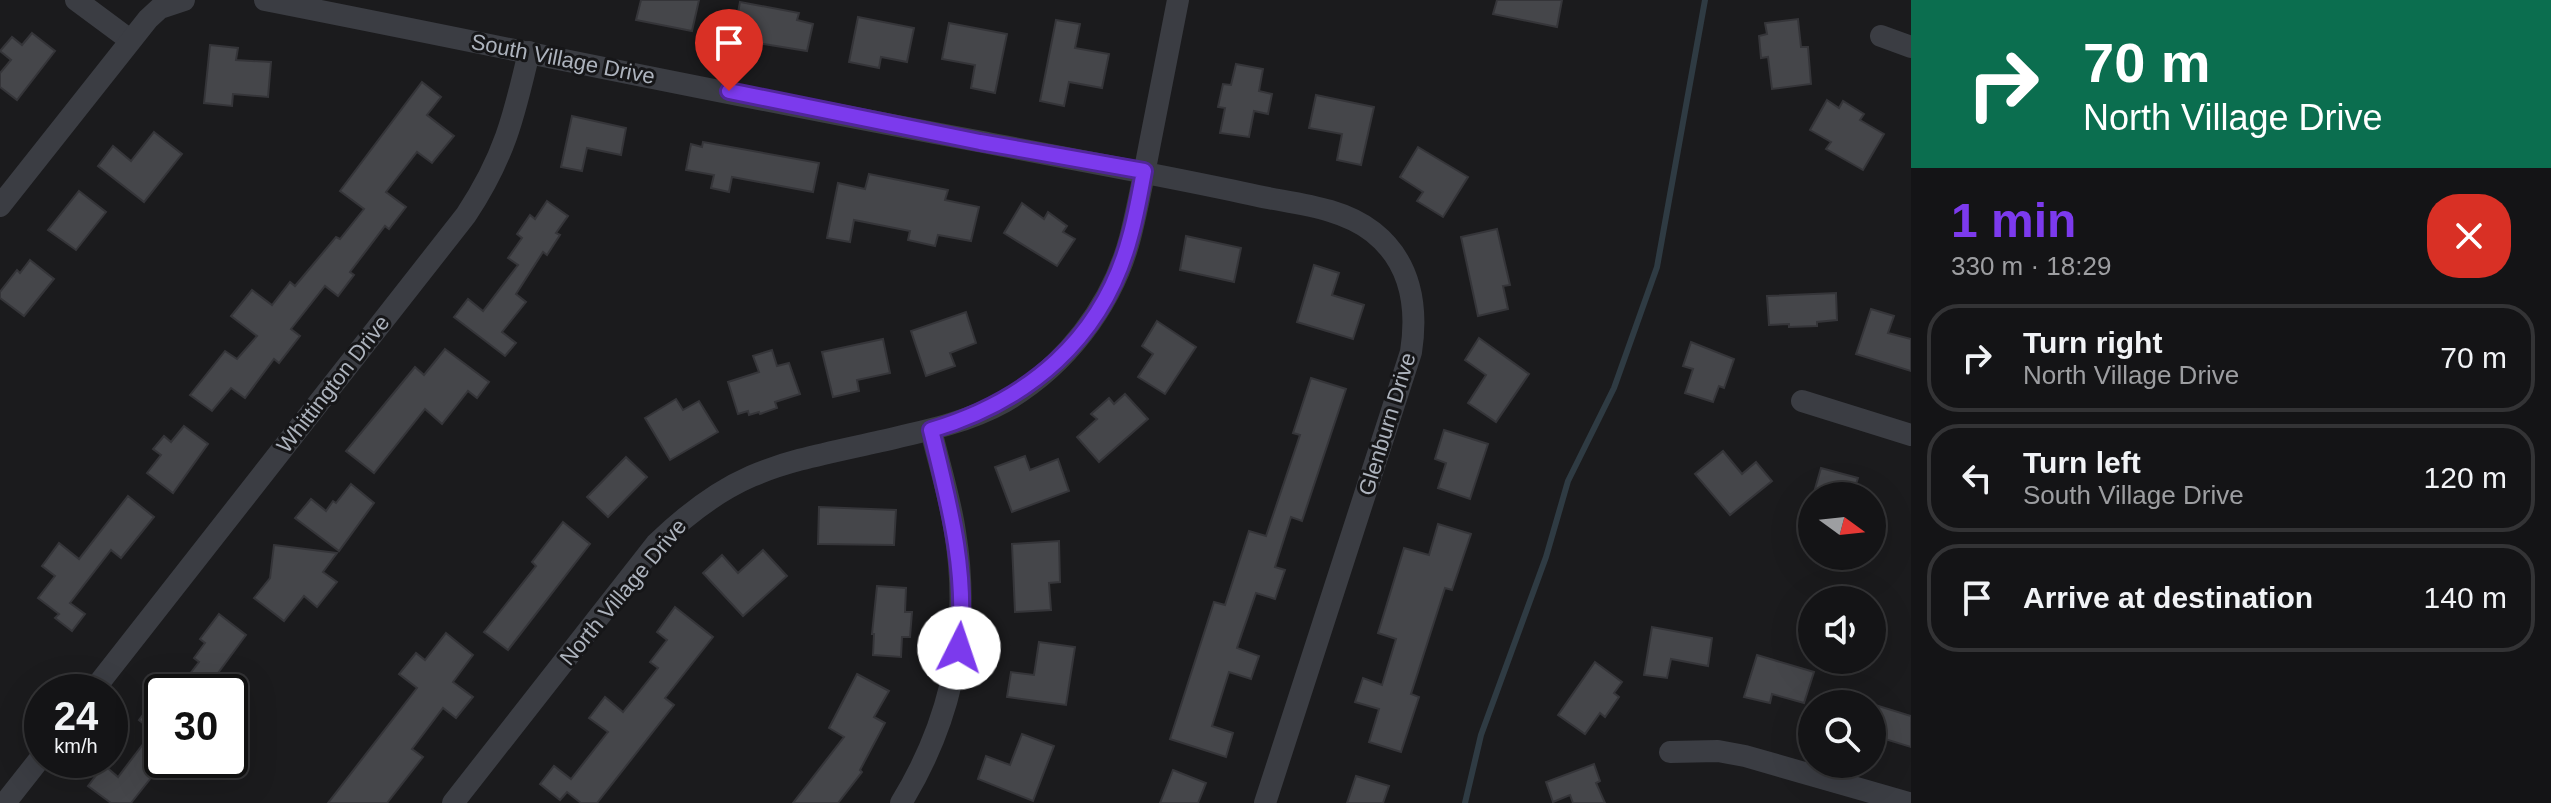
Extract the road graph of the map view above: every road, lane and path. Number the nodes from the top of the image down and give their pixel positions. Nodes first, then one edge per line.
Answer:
1 (76, 0) edge
2 (184, 0) edge
3 (265, 0) edge
4 (1178, 0) edge
5 (1881, 36) dead end
6 (130, 40) junction
7 (1911, 47) edge
8 (529, 52) junction
9 (1144, 171) junction
10 (0, 206) edge
11 (1802, 401) dead end
12 (931, 430) junction
13 (1911, 435) edge
14 (106, 674) edge
15 (1670, 752) dead end
16 (25, 778) edge
17 (5, 803) edge
18 (453, 803) edge
19 (901, 803) edge
20 (1265, 803) edge
21 (1909, 803) edge

1 - 6 street
2 - 6 street
3 - 8 street, South Village Drive
4 - 9 street, North Village Drive
5 - 7 street
6 - 10 street
8 - 9 street, South Village Drive
8 - 14 street, Whittington Drive
9 - 12 street, North Village Drive
9 - 20 street, Glenburn Drive
11 - 13 street
12 - 18 street, North Village Drive
12 - 19 street
15 - 21 street
16 - 17 street

